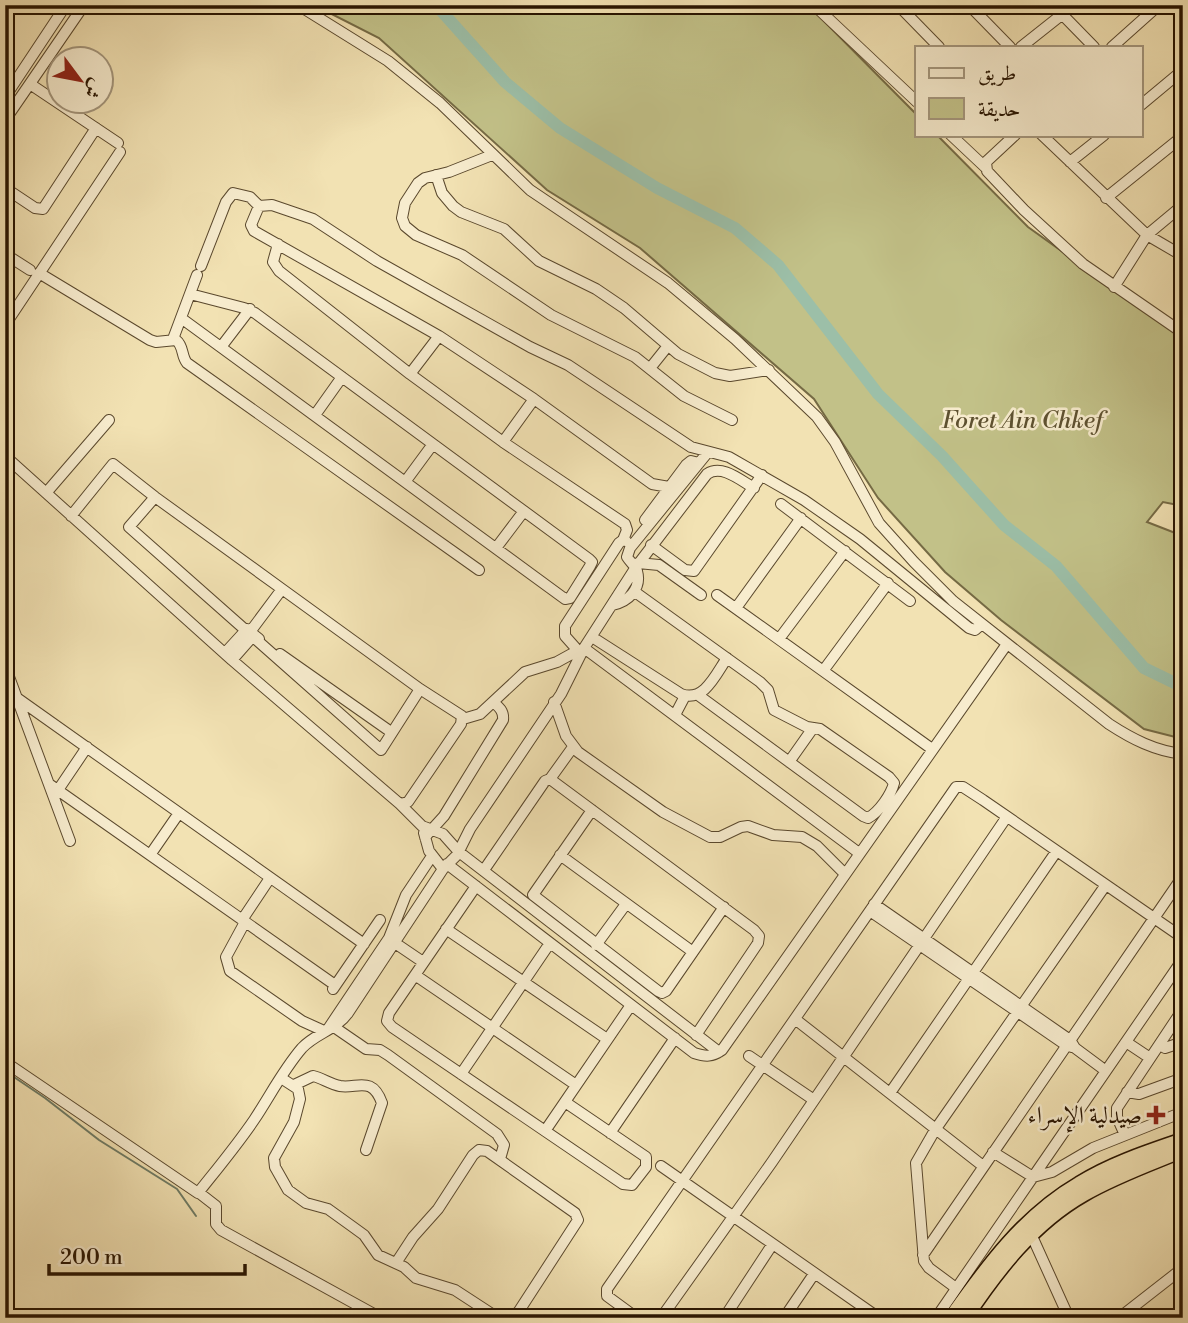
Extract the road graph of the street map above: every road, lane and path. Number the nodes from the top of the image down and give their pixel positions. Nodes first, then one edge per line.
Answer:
1 (66, 5) edge
2 (84, 5) edge
3 (298, 5) edge
4 (814, 5) edge
5 (898, 5) edge
6 (969, 5) edge
7 (1053, 5) edge
8 (1074, 5) edge
9 (1159, 5) edge
10 (1063, 16) junction
11 (938, 46) edge
12 (1009, 46) edge
13 (1022, 46) edge
14 (1093, 46) edge
15 (1113, 46) edge
16 (1183, 70) edge
17 (30, 84) junction
18 (5, 97) edge
19 (915, 101) edge
20 (1142, 104) edge
21 (5, 120) edge
22 (96, 128) junction
23 (952, 136) edge
24 (1014, 136) edge
25 (1043, 136) edge
26 (1103, 136) edge
27 (1183, 136) edge
28 (492, 155) junction
29 (1070, 162) junction
30 (985, 167) junction
31 (436, 175) junction
32 (5, 188) edge
33 (1106, 198) junction
34 (259, 205) junction
35 (1183, 205) edge
36 (1147, 235) junction
37 (278, 244) junction
38 (5, 254) edge
39 (1183, 256) edge
40 (34, 271) junction
41 (1114, 287) junction
42 (190, 294) junction
43 (250, 309) junction
44 (181, 318) junction
45 (5, 324) edge
46 (1183, 333) edge
47 (439, 336) junction
48 (173, 339) junction
49 (221, 347) junction
50 (667, 347) junction
51 (651, 367) junction
52 (769, 370) junction
53 (411, 374) junction
54 (342, 377) junction
55 (534, 399) junction
56 (314, 415) junction
57 (109, 420) dead end
58 (733, 420) dead end
59 (503, 442) junction
60 (433, 444) junction
61 (708, 452) junction
62 (5, 456) edge
63 (699, 463) junction
64 (762, 475) junction
65 (405, 482) junction
66 (652, 484) junction
67 (669, 487) junction
68 (754, 488) junction
69 (46, 493) junction
70 (155, 497) junction
71 (660, 500) junction
72 (781, 504) dead end
73 (524, 511) junction
74 (71, 516) junction
75 (801, 518) junction
76 (627, 542) junction
77 (651, 545) junction
78 (496, 548) junction
79 (845, 551) junction
80 (637, 565) junction
81 (479, 570) dead end
82 (888, 583) junction
83 (586, 584) junction
84 (282, 589) junction
85 (635, 592) junction
86 (701, 595) dead end
87 (717, 595) dead end
88 (909, 601) dead end
89 (612, 605) junction
90 (736, 608) junction
91 (982, 624) junction
92 (250, 632) junction
93 (592, 637) junction
94 (779, 639) junction
95 (1007, 643) junction
96 (581, 651) junction
97 (229, 656) junction
98 (727, 658) junction
99 (5, 666) edge
100 (823, 671) junction
101 (420, 689) junction
102 (698, 695) junction
103 (685, 696) junction
104 (17, 698) junction
105 (493, 702) junction
106 (554, 702) junction
107 (675, 715) junction
108 (463, 719) junction
109 (813, 728) junction
110 (391, 732) junction
111 (87, 747) junction
112 (573, 747) junction
113 (932, 749) junction
114 (1183, 754) edge
115 (789, 762) junction
116 (550, 779) junction
117 (53, 787) junction
118 (400, 804) junction
119 (887, 806) junction
120 (592, 810) junction
121 (179, 813) junction
122 (1006, 818) junction
123 (422, 826) junction
124 (434, 829) junction
125 (425, 837) junction
126 (70, 841) dead end
127 (459, 852) junction
128 (1056, 852) junction
129 (859, 853) junction
130 (150, 855) junction
131 (560, 855) junction
132 (432, 856) junction
133 (445, 867) junction
134 (484, 870) junction
135 (844, 873) junction
136 (1183, 876) edge
137 (270, 878) junction
138 (476, 886) junction
139 (1105, 886) junction
140 (626, 904) junction
141 (724, 907) junction
142 (872, 907) junction
143 (1153, 919) junction
144 (380, 920) dead end
145 (244, 921) junction
146 (446, 929) junction
147 (1183, 939) edge
148 (395, 943) junction
149 (550, 943) junction
150 (922, 943) junction
151 (364, 944) junction
152 (596, 944) junction
153 (693, 952) junction
154 (1183, 958) edge
155 (424, 962) junction
156 (415, 975) junction
157 (971, 977) junction
158 (523, 982) junction
159 (631, 1005) junction
160 (1019, 1009) junction
161 (1183, 1009) edge
162 (795, 1019) junction
163 (493, 1028) junction
164 (328, 1029) junction
165 (696, 1035) junction
166 (675, 1038) junction
167 (607, 1039) junction
168 (1126, 1042) junction
169 (1183, 1042) edge
170 (1070, 1044) junction
171 (1159, 1045) junction
172 (719, 1052) junction
173 (748, 1056) dead end
174 (844, 1056) junction
175 (1150, 1058) junction
176 (5, 1062) edge
177 (762, 1065) junction
178 (1105, 1071) junction
179 (461, 1074) junction
180 (281, 1078) junction
181 (1183, 1078) edge
182 (294, 1085) junction
183 (576, 1085) junction
184 (890, 1093) junction
185 (1127, 1093) junction
186 (814, 1100) junction
187 (565, 1102) junction
188 (1183, 1112) edge
189 (935, 1130) junction
190 (545, 1131) junction
191 (610, 1133) junction
192 (1125, 1135) junction
193 (1183, 1140) edge
194 (366, 1150) dead end
195 (1183, 1150) edge
196 (993, 1152) junction
197 (500, 1160) junction
198 (661, 1166) dead end
199 (983, 1166) junction
200 (1032, 1177) junction
201 (683, 1182) junction
202 (198, 1192) junction
203 (733, 1216) junction
204 (1031, 1234) junction
205 (772, 1245) junction
206 (923, 1255) junction
207 (396, 1263) junction
208 (1180, 1273) edge
209 (814, 1274) junction
210 (956, 1287) junction
211 (481, 1313) edge
212 (382, 1318) edge
213 (498, 1318) edge
214 (512, 1318) edge
215 (637, 1318) edge
216 (661, 1318) edge
217 (724, 1318) edge
218 (784, 1318) edge
219 (879, 1318) edge
220 (936, 1318) edge
221 (951, 1318) edge
222 (965, 1318) edge
223 (1069, 1318) edge
224 (1119, 1318) edge

1 - 18 street
2 - 17 street
3 - 28 street
4 - 19 street
5 - 11 street
6 - 12 street
7 - 10 street
8 - 10 street
9 - 15 street
10 - 13 street
10 - 14 street
16 - 20 street
17 - 21 street
17 - 22 street
22 - 32 street
22 - 40 street
23 - 30 street
24 - 30 street
25 - 29 street
26 - 29 street
27 - 33 street
28 - 31 street
28 - 52 street
29 - 33 street
30 - 41 street
31 - 50 street
31 - 51 street
33 - 36 street
34 - 37 street
34 - 42 street
34 - 61 street
35 - 36 street
36 - 39 street
36 - 41 street
37 - 47 street
37 - 53 street
38 - 40 street
40 - 45 street
40 - 48 street
41 - 46 street
42 - 43 street
42 - 44 street
43 - 49 street
43 - 54 street
44 - 48 street
44 - 49 street
47 - 53 street
47 - 55 street
48 - 81 street
49 - 56 street
50 - 51 street
50 - 52 street
51 - 58 street
52 - 91 street
53 - 59 street
54 - 56 street
54 - 60 street
55 - 59 street
55 - 66 street
56 - 65 street
57 - 69 street
59 - 76 street
60 - 65 street
60 - 73 street
61 - 63 street
61 - 64 street
62 - 69 street
63 - 67 street
63 - 76 street
64 - 68 street
64 - 91 street
65 - 78 street
66 - 67 street
66 - 71 street
67 - 71 street
68 - 77 street
68 - 77 street
69 - 74 street
70 - 74 street
70 - 84 street
70 - 92 street
71 - 76 street
72 - 75 street
73 - 78 street
73 - 83 street
74 - 97 street
75 - 79 street
75 - 90 street
76 - 80 street
76 - 83 street
77 - 80 street
78 - 83 street
79 - 82 street
79 - 94 street
80 - 85 street
80 - 86 street
80 - 89 street
82 - 88 street
82 - 100 street
83 - 96 street
84 - 92 street
84 - 101 street
85 - 89 street
85 - 98 street
87 - 90 street
89 - 93 street
90 - 94 street
91 - 95 street
92 - 97 street
92 - 110 street
92 - 110 street
93 - 96 street
93 - 103 street
94 - 100 street
95 - 113 street
95 - 114 street
96 - 105 street
96 - 106 street
96 - 107 street
97 - 118 street
98 - 102 street
98 - 109 street
99 - 104 street
100 - 113 street
101 - 108 street
101 - 110 street
102 - 103 street
102 - 115 street
103 - 107 street
104 - 111 street
104 - 117 street
105 - 108 street
105 - 124 street
106 - 112 street
106 - 127 street
107 - 129 street
108 - 118 street
109 - 115 street
109 - 119 street
111 - 117 street
111 - 121 street
112 - 116 street
112 - 135 street
113 - 119 street
115 - 119 street
116 - 120 street
116 - 134 street
117 - 126 street
117 - 130 street
118 - 123 street
119 - 129 street
120 - 131 street
120 - 141 street
121 - 130 street
121 - 137 street
122 - 128 street
122 - 142 street
122 - 150 street
123 - 124 street
123 - 125 street
124 - 125 street
124 - 127 street
125 - 132 street
127 - 133 street
127 - 134 street
128 - 139 street
128 - 157 street
129 - 135 street
130 - 145 street
131 - 140 street
131 - 152 street
132 - 133 street
132 - 164 street
133 - 138 street
133 - 148 street
134 - 165 street
135 - 172 street
136 - 143 street
137 - 145 street
137 - 151 street
138 - 146 street
138 - 149 street
139 - 143 street
139 - 160 street
140 - 152 street
140 - 153 street
141 - 153 street
141 - 165 street
142 - 150 street
142 - 162 street
143 - 147 street
143 - 170 street
144 - 151 street
145 - 151 street
145 - 164 street
146 - 155 street
146 - 158 street
148 - 155 street
148 - 164 street
149 - 158 street
149 - 159 street
150 - 157 street
150 - 174 street
152 - 153 street
154 - 168 street
155 - 156 street
156 - 163 street
156 - 179 street
157 - 160 street
157 - 184 street
158 - 163 street
158 - 167 street
159 - 166 street
159 - 167 street
160 - 170 street
160 - 189 street
161 - 171 street
162 - 174 street
162 - 177 street
163 - 179 street
163 - 183 street
164 - 180 street
164 - 197 street
165 - 172 street
166 - 172 street
166 - 191 street
167 - 183 street
168 - 175 street
168 - 178 street
169 - 171 street
170 - 178 street
170 - 196 street
171 - 175 street
173 - 177 street
174 - 184 street
174 - 186 street
175 - 185 street
176 - 202 street
177 - 186 street
177 - 201 street
178 - 200 street
179 - 190 street
180 - 182 street
180 - 202 street
181 - 185 street
182 - 194 street
182 - 207 street
183 - 187 street
184 - 189 street
185 - 192 street
186 - 203 street
187 - 190 street
187 - 191 street
188 - 192 street
189 - 199 street
189 - 206 street
190 - 191 street
192 - 200 street
193 - 221 highway
195 - 204 highway
196 - 199 street
196 - 200 street
197 - 207 street
197 - 214 street
198 - 201 street
199 - 206 street
200 - 210 street
201 - 203 street
201 - 215 street
202 - 212 street
203 - 205 street
203 - 216 street
204 - 222 highway
204 - 223 street
205 - 209 street
205 - 217 street
206 - 210 street
207 - 211 street
208 - 224 street
209 - 218 street
209 - 219 street
210 - 220 street
211 - 213 street

